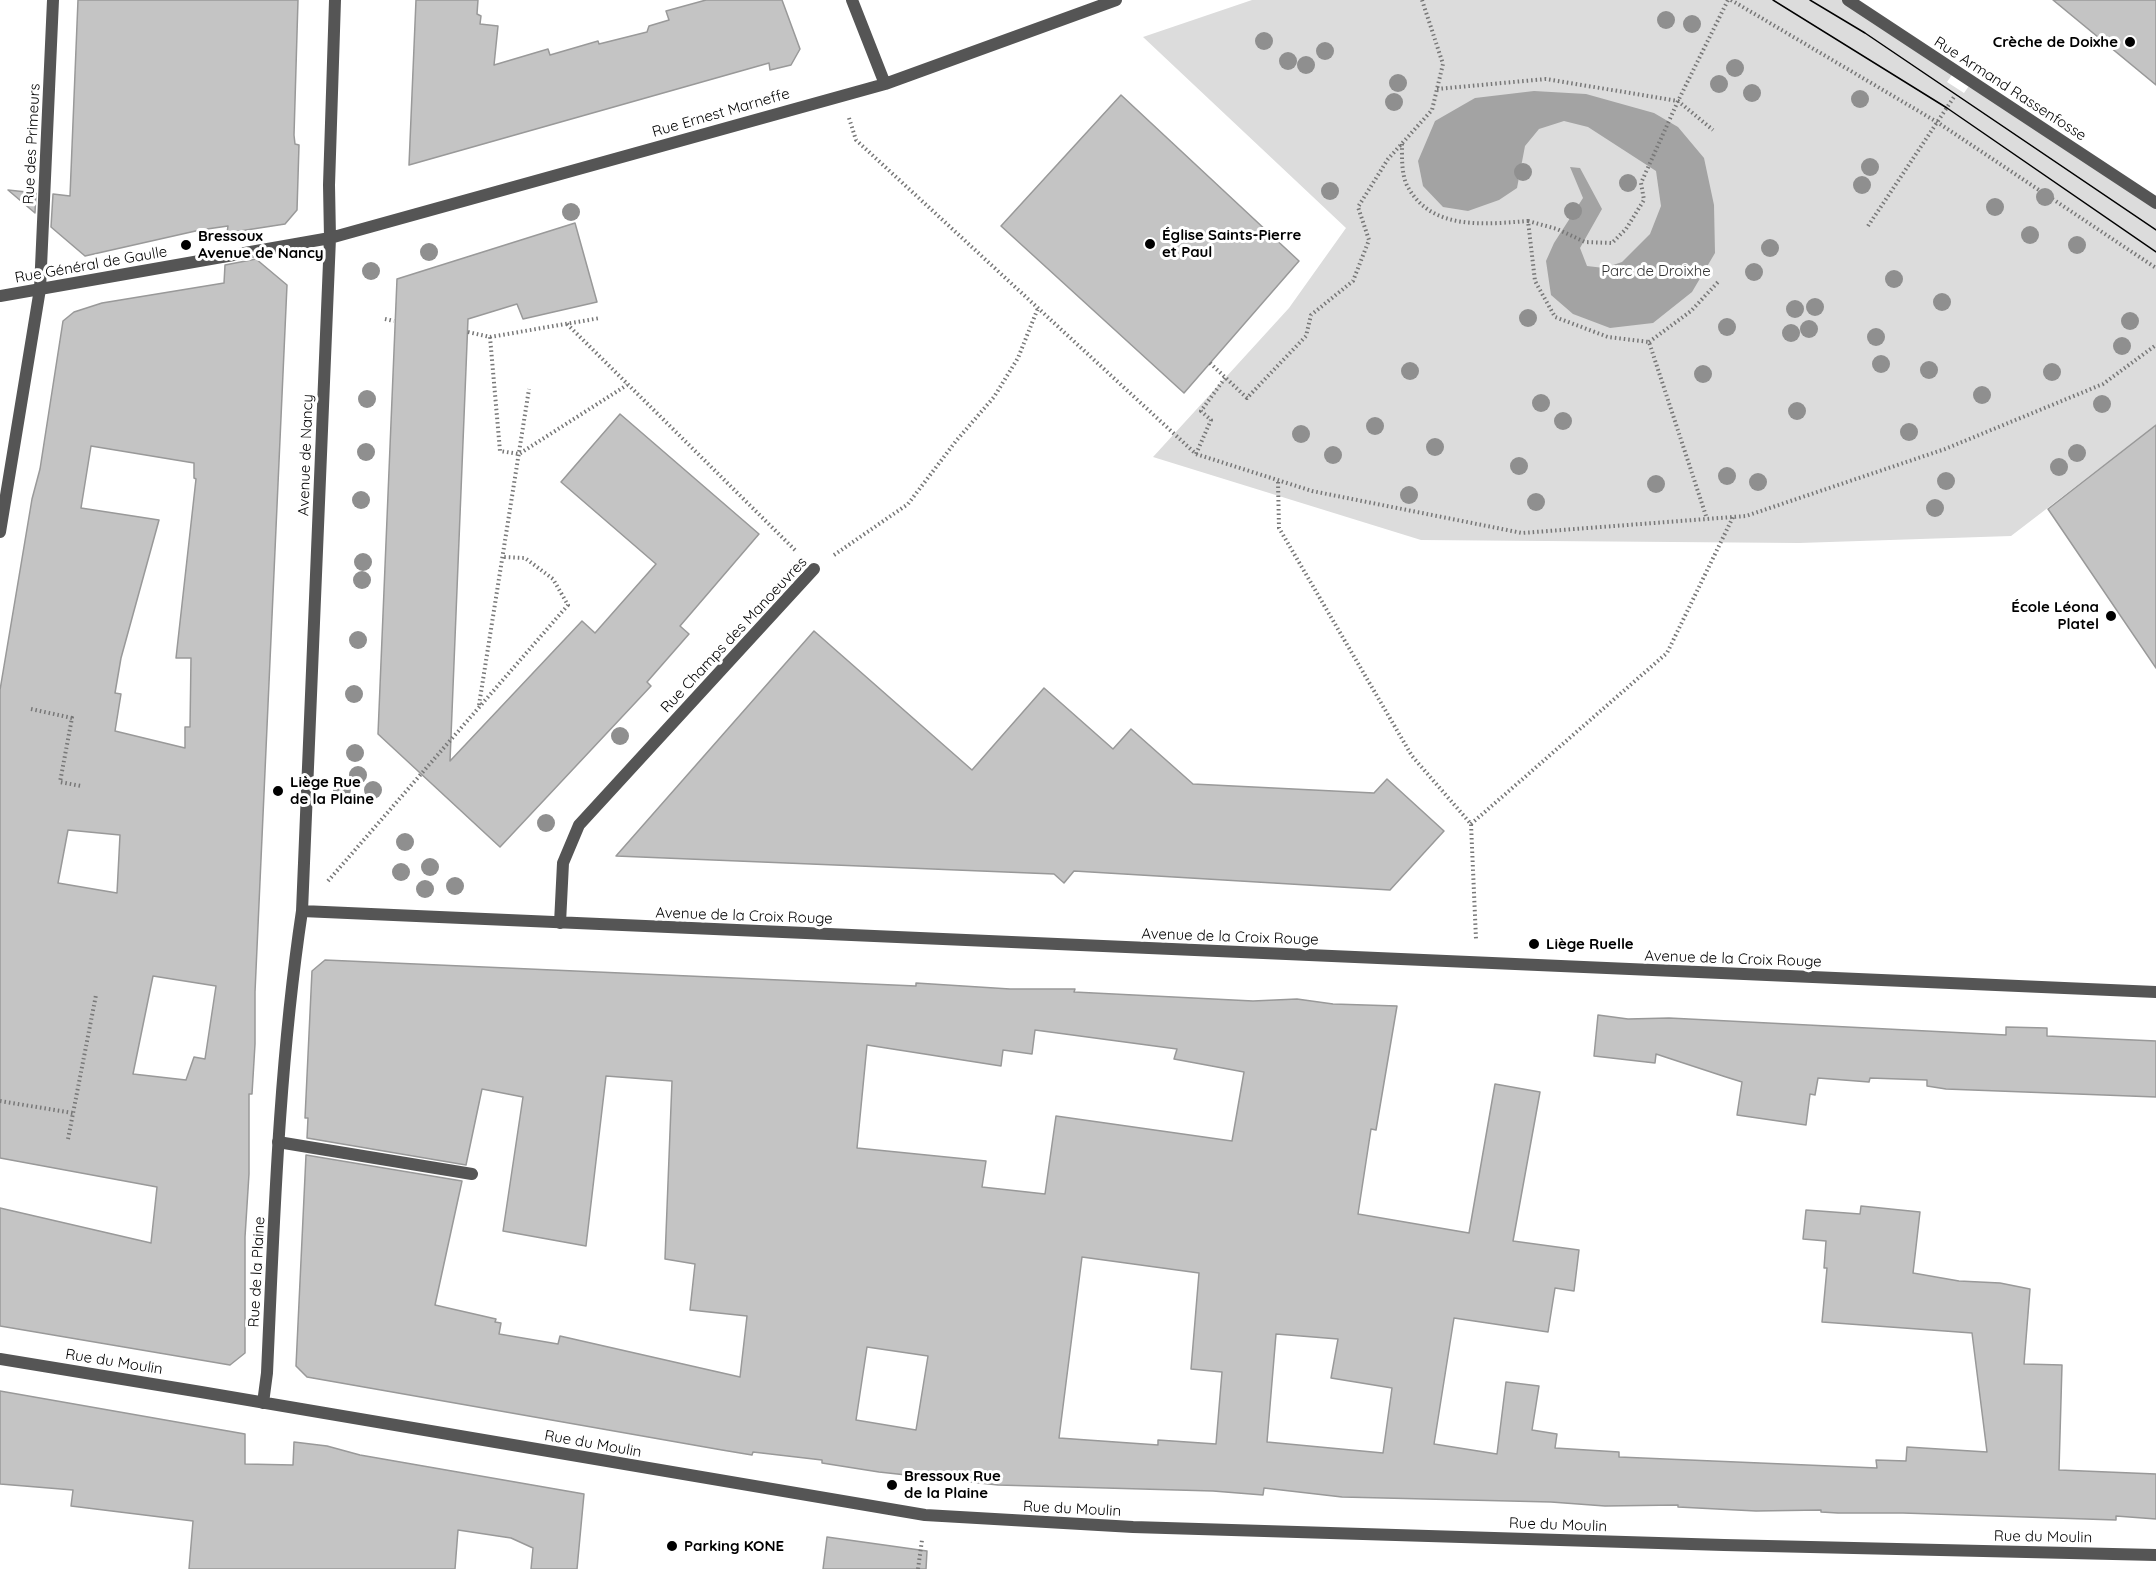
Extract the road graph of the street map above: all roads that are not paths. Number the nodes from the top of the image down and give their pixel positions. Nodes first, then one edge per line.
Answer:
1 (53, 0) edge
2 (336, 0) edge
3 (852, 0) edge
4 (1116, 0) edge
5 (1848, 0) edge
6 (885, 84) junction
7 (2156, 203) edge
8 (330, 238) junction
9 (40, 289) junction
10 (0, 296) edge
11 (0, 532) edge
12 (814, 569) road end
13 (302, 911) junction
14 (560, 922) junction
15 (2156, 992) edge
16 (278, 1142) junction
17 (472, 1174) dead end
18 (0, 1359) edge
19 (262, 1403) junction
20 (2156, 1555) edge

1 - 9 street, Rue des Primeurs
2 - 8 street, Avenue de Nancy
3 - 6 street
4 - 6 street, Rue Ernest Marneffe
5 - 7 street, Rue Armand Rassenfosse
6 - 8 street, Rue Ernest Marneffe
8 - 9 street, Rue Général de Gaulle
8 - 13 street, Avenue de Nancy
9 - 10 street, Rue Général de Gaulle
9 - 11 street, Rue des Primeurs
12 - 14 street, Rue Champs des Manoeuvres
13 - 14 street, Avenue de la Croix Rouge
13 - 16 street, Rue de la Plaine
14 - 15 street, Avenue de la Croix Rouge
16 - 17 street
16 - 19 street, Rue de la Plaine
18 - 19 street, Rue du Moulin
19 - 20 street, Rue du Moulin

